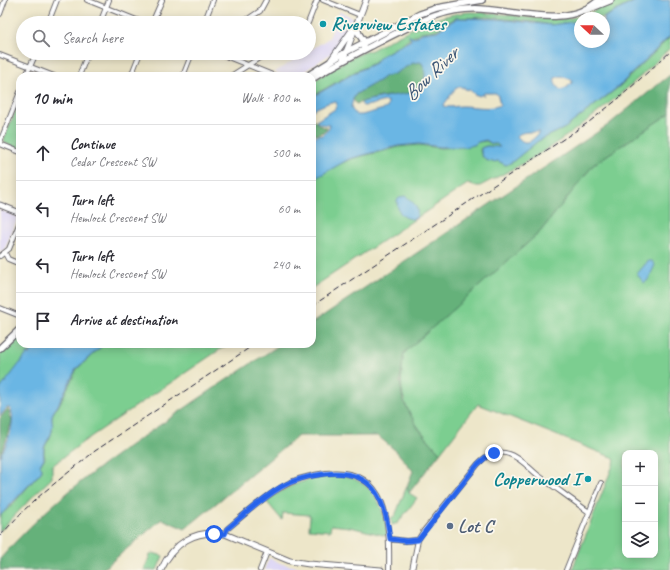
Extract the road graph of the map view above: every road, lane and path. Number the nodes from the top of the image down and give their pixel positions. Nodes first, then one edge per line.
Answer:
1 (6, 0) edge
2 (57, 0) edge
3 (87, 0) edge
4 (109, 0) edge
5 (162, 0) edge
6 (213, 0) edge
7 (266, 0) edge
8 (317, 0) edge
9 (323, 0) edge
10 (366, 0) edge
11 (482, 0) edge
12 (599, 0) edge
13 (610, 0) edge
14 (106, 8) junction
15 (585, 10) junction
16 (0, 14) edge
17 (360, 15) junction
18 (51, 16) edge
19 (103, 16) edge
20 (126, 16) edge
21 (155, 16) edge
22 (207, 16) edge
23 (252, 16) edge
24 (311, 16) edge
25 (356, 25) junction
26 (363, 40) junction
27 (361, 51) junction
28 (346, 52) junction
29 (0, 55) edge
30 (33, 60) edge
31 (85, 60) edge
32 (137, 60) edge
33 (189, 60) edge
34 (236, 60) edge
35 (256, 60) edge
36 (343, 60) junction
37 (329, 62) junction
38 (248, 65) junction
39 (30, 67) junction
40 (28, 72) edge
41 (43, 72) edge
42 (81, 72) edge
43 (133, 72) edge
44 (185, 72) edge
45 (237, 72) edge
46 (265, 72) edge
47 (313, 72) edge
48 (316, 77) edge
49 (16, 102) edge
50 (0, 143) edge
51 (16, 150) edge
52 (0, 205) edge
53 (16, 211) edge
54 (16, 233) edge
55 (5, 254) junction
56 (0, 256) edge
57 (16, 262) edge
58 (0, 308) edge
59 (16, 314) edge
60 (16, 333) edge
61 (0, 348) edge
62 (601, 483) dead end
63 (589, 512) junction
64 (225, 534) junction
65 (390, 539) junction
66 (418, 540) junction
67 (267, 552) junction
68 (161, 570) edge
69 (260, 570) edge
70 (381, 570) edge
71 (389, 570) edge
72 (412, 570) edge
73 (566, 570) edge

1 - 16 street
2 - 18 street
3 - 14 street
4 - 14 street
5 - 21 street
6 - 22 street
7 - 23 street
8 - 24 street
9 - 17 street
10 - 17 street
11 - 26 main road
12 - 15 main road
13 - 15 highway
14 - 19 street
14 - 20 street
15 - 27 main road
17 - 25 street
25 - 26 main road
25 - 28 street
25 - 37 street
26 - 27 main road
26 - 28 main road
27 - 36 main road
28 - 36 street
28 - 37 main road
29 - 39 street
30 - 39 street
31 - 42 street
32 - 43 street
33 - 44 street
34 - 38 street
35 - 38 street
36 - 48 main road
37 - 47 main road
38 - 45 street
38 - 46 street
39 - 40 street
39 - 41 street
49 - 50 street
50 - 51 street
52 - 53 street
54 - 55 street
55 - 56 street
55 - 57 street
58 - 59 street
60 - 61 main road
62 - 63 street
63 - 66 street
63 - 73 street
64 - 65 street
64 - 67 street
64 - 68 street
65 - 66 street
65 - 71 street
66 - 72 street
67 - 69 street
67 - 70 street

